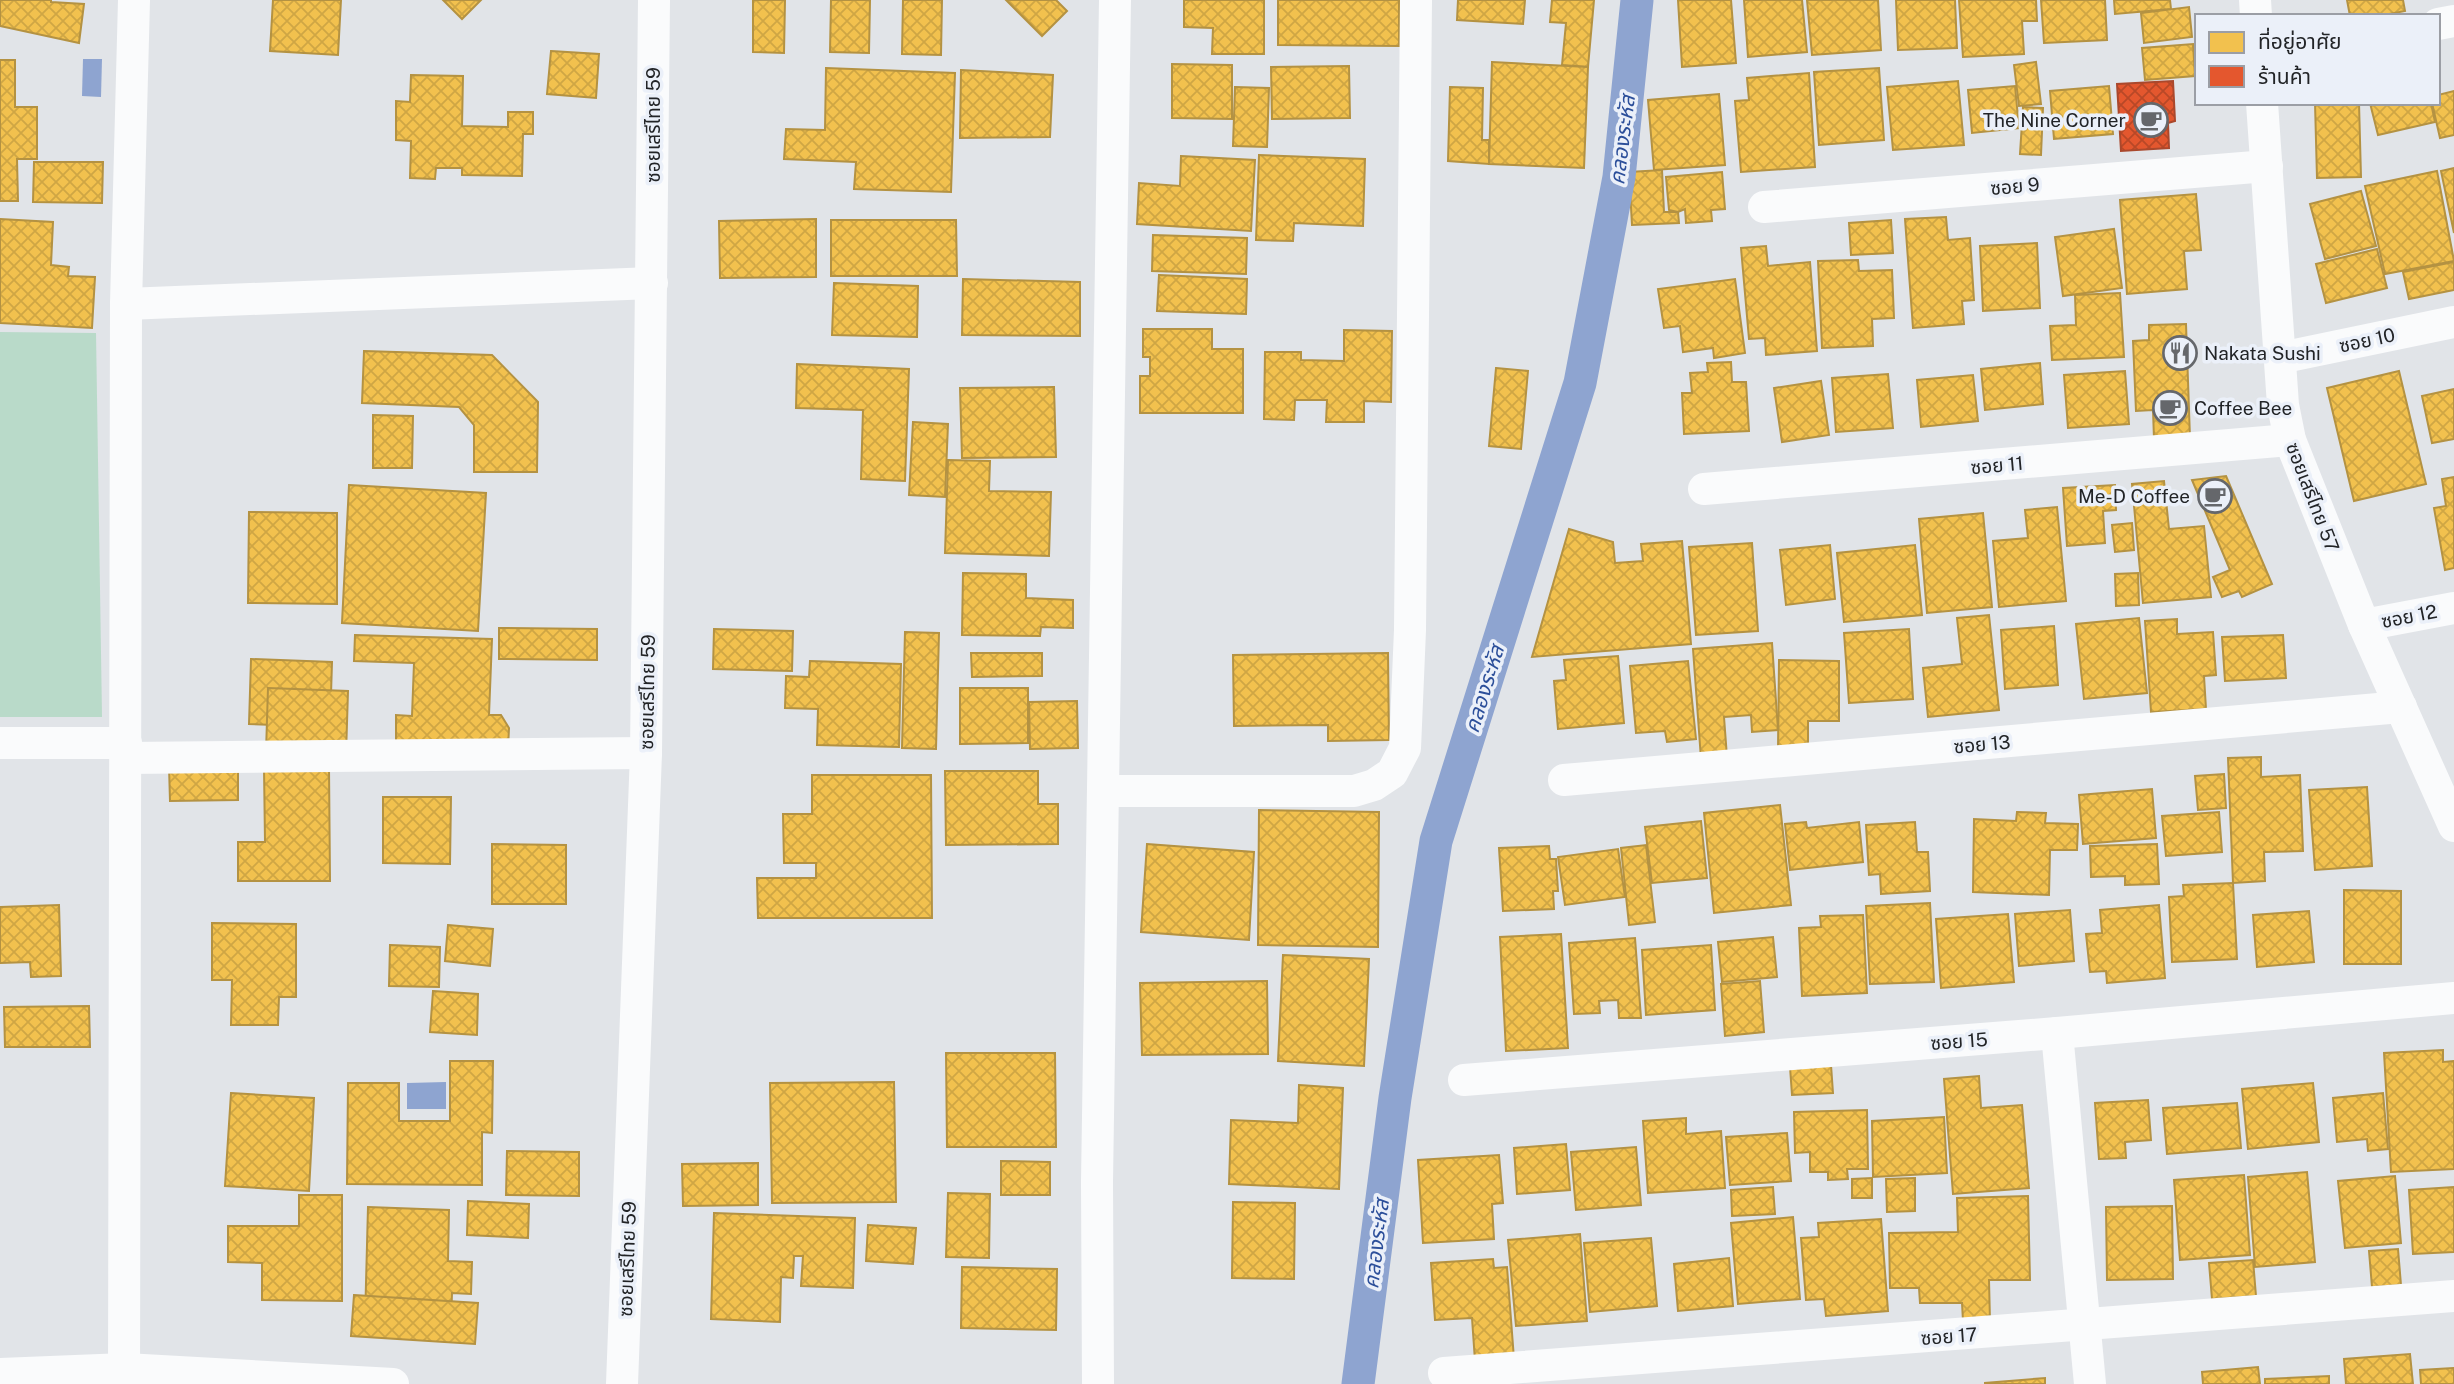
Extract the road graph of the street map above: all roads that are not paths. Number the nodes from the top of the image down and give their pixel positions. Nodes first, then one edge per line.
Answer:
1 (134, 0) edge
2 (654, 0) edge
3 (1115, 0) edge
4 (1416, 0) edge
5 (2262, 105) edge
6 (2267, 166) junction
7 (1764, 207) dead end
8 (652, 283) junction
9 (126, 304) junction
10 (2454, 322) edge
11 (2280, 358) junction
12 (2290, 440) junction
13 (1704, 489) dead end
14 (2454, 608) edge
15 (2364, 625) junction
16 (2401, 707) junction
17 (0, 743) edge
18 (126, 750) junction
19 (646, 753) junction
20 (1564, 780) dead end
21 (1103, 791) junction
22 (2454, 826) edge
23 (2454, 998) edge
24 (2057, 1033) junction
25 (1464, 1080) dead end
26 (2454, 1296) edge
27 (2085, 1325) junction
28 (1444, 1373) dead end
29 (0, 1374) edge
30 (125, 1377) edge
31 (393, 1384) edge
32 (622, 1384) edge
33 (1098, 1384) edge
34 (2090, 1384) edge

1 - 9 street
2 - 8 street, ซอยเสรีไทย 59
3 - 21 street
4 - 21 street
5 - 6 street, ซอยเสรีไทย 57
6 - 7 street, ซอย 9
6 - 11 street, ซอยเสรีไทย 57
8 - 9 street
8 - 19 street, ซอยเสรีไทย 59
9 - 18 street
10 - 11 street, ซอย 10
11 - 12 street, ซอยเสรีไทย 57
12 - 13 street, ซอย 11
12 - 15 street, ซอยเสรีไทย 57
14 - 15 street, ซอย 12
15 - 16 street, ซอยเสรีไทย 57
16 - 20 street, ซอย 13
16 - 22 street, ซอยเสรีไทย 57
17 - 18 street
18 - 19 street
18 - 30 street
19 - 32 street, ซอยเสรีไทย 59
21 - 33 street
23 - 24 street, ซอย 15
24 - 25 street, ซอย 15
24 - 27 street
26 - 27 street, ซอย 17
27 - 28 street, ซอย 17
27 - 34 street
29 - 30 street
30 - 31 street

